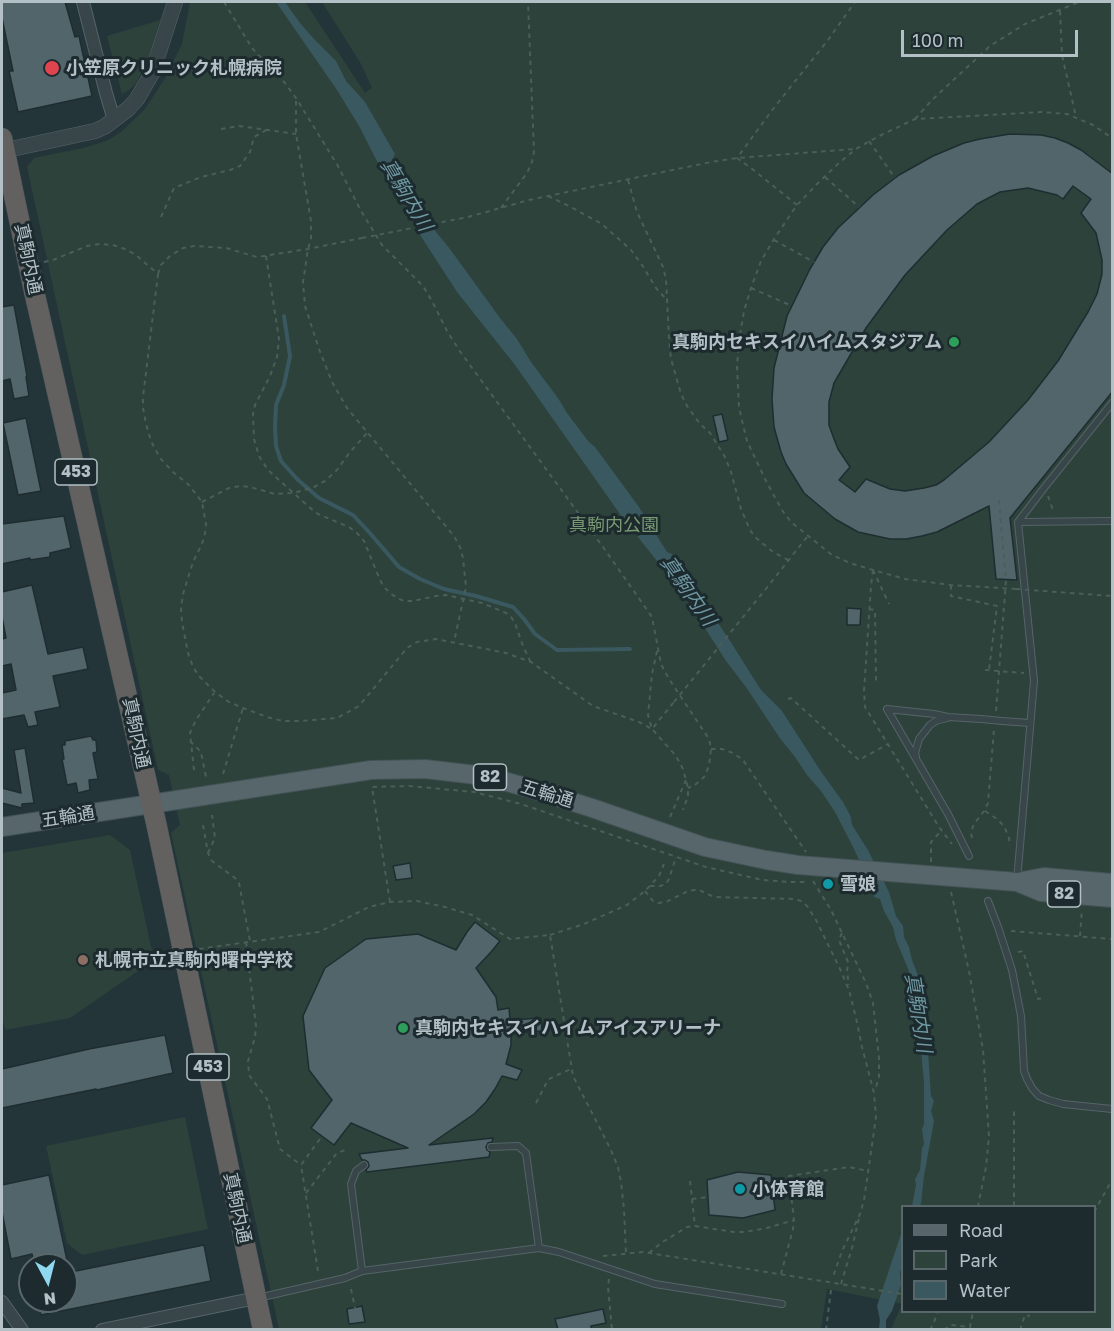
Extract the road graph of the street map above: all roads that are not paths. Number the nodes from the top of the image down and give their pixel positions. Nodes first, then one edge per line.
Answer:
1 (83, 2) edge
2 (175, 2) edge
3 (114, 120) junction
4 (2, 146) edge
5 (1113, 403) edge
6 (1113, 521) edge
7 (1018, 522) junction
8 (948, 717) junction
9 (1030, 723) junction
10 (916, 761) junction
11 (152, 804) junction
12 (2, 827) edge
13 (969, 856) dead end
14 (1017, 882) junction
15 (1113, 883) edge
16 (1113, 898) edge
17 (988, 901) dead end
18 (1113, 1109) edge
19 (491, 1147) dead end
20 (364, 1165) dead end
21 (539, 1248) junction
22 (362, 1271) junction
23 (256, 1298) junction
24 (2, 1302) edge
25 (782, 1304) dead end
26 (21, 1329) edge
27 (102, 1329) edge
28 (263, 1329) edge

1 - 3 street
2 - 3 street
3 - 4 street
4 - 11 highway, 真駒内通 / 453
5 - 7 lane
6 - 7 lane
7 - 9 lane
8 - 9 lane, bridge
8 - 10 lane
8 - 10 lane
9 - 14 lane
10 - 13 lane
11 - 12 main road, 五輪通 / 82
11 - 14 main road, 五輪通 / 82
11 - 23 highway, 真駒内通 / 453
14 - 15 main road, 五輪通 / 82
14 - 16 main road, 五輪通 / 82
17 - 18 lane
19 - 21 lane
20 - 22 lane
21 - 22 lane
21 - 25 lane
22 - 23 lane
23 - 27 street
23 - 28 highway, 真駒内通 / 453
24 - 26 street

